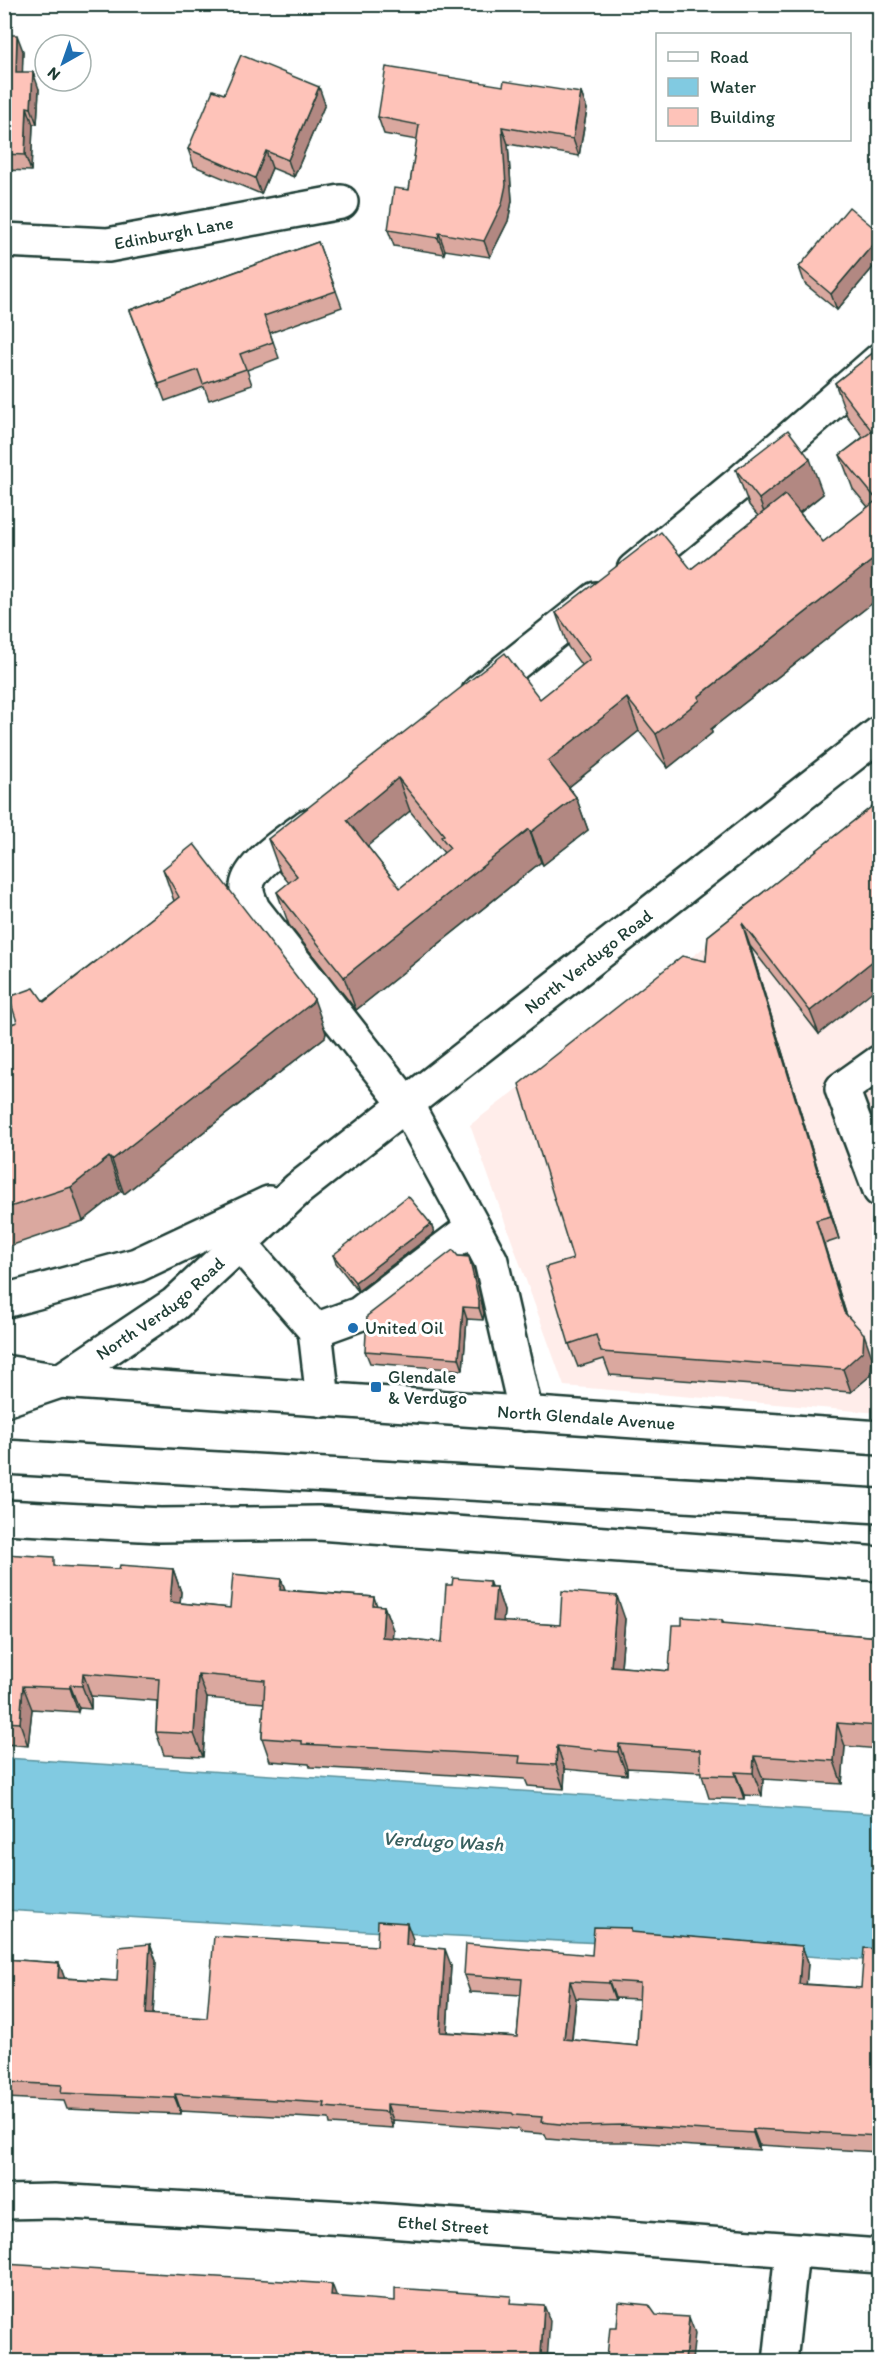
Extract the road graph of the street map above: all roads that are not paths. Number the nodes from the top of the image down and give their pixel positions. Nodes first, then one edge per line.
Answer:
1 (341, 202) dead end
2 (4, 240) edge
3 (879, 360) edge
4 (457, 708) edge
5 (879, 732) edge
6 (328, 810) edge
7 (879, 1062) edge
8 (406, 1104) junction
9 (298, 1189) junction
10 (879, 1190) edge
11 (473, 1227) junction
12 (240, 1244) junction
13 (4, 1301) edge
14 (315, 1330) junction
15 (4, 1372) edge
16 (60, 1381) junction
17 (4, 1400) edge
18 (323, 1400) junction
19 (526, 1414) junction
20 (879, 1438) edge
21 (4, 1457) edge
22 (879, 1506) edge
23 (4, 1517) edge
24 (879, 1564) edge
25 (4, 2202) edge
26 (792, 2251) junction
27 (879, 2256) edge
28 (780, 2361) edge

1 - 2 main road, Edinburgh Lane
3 - 4 main road
5 - 8 main road, North Verdugo Road
6 - 8 main road
7 - 10 main road
8 - 9 main road, North Verdugo Road
8 - 11 main road
9 - 12 main road, North Verdugo Road
9 - 13 main road, North Verdugo Road
11 - 14 main road
11 - 19 main road
12 - 14 main road
12 - 16 main road, North Verdugo Road
14 - 18 main road
15 - 16 main road, North Glendale Avenue
16 - 17 main road, North Verdugo Road
16 - 18 main road, North Glendale Avenue
18 - 19 main road, North Glendale Avenue
19 - 20 main road, North Glendale Avenue
21 - 22 main road
23 - 24 main road
25 - 26 main road, Ethel Street
26 - 27 main road, Ethel Street
26 - 28 main road

